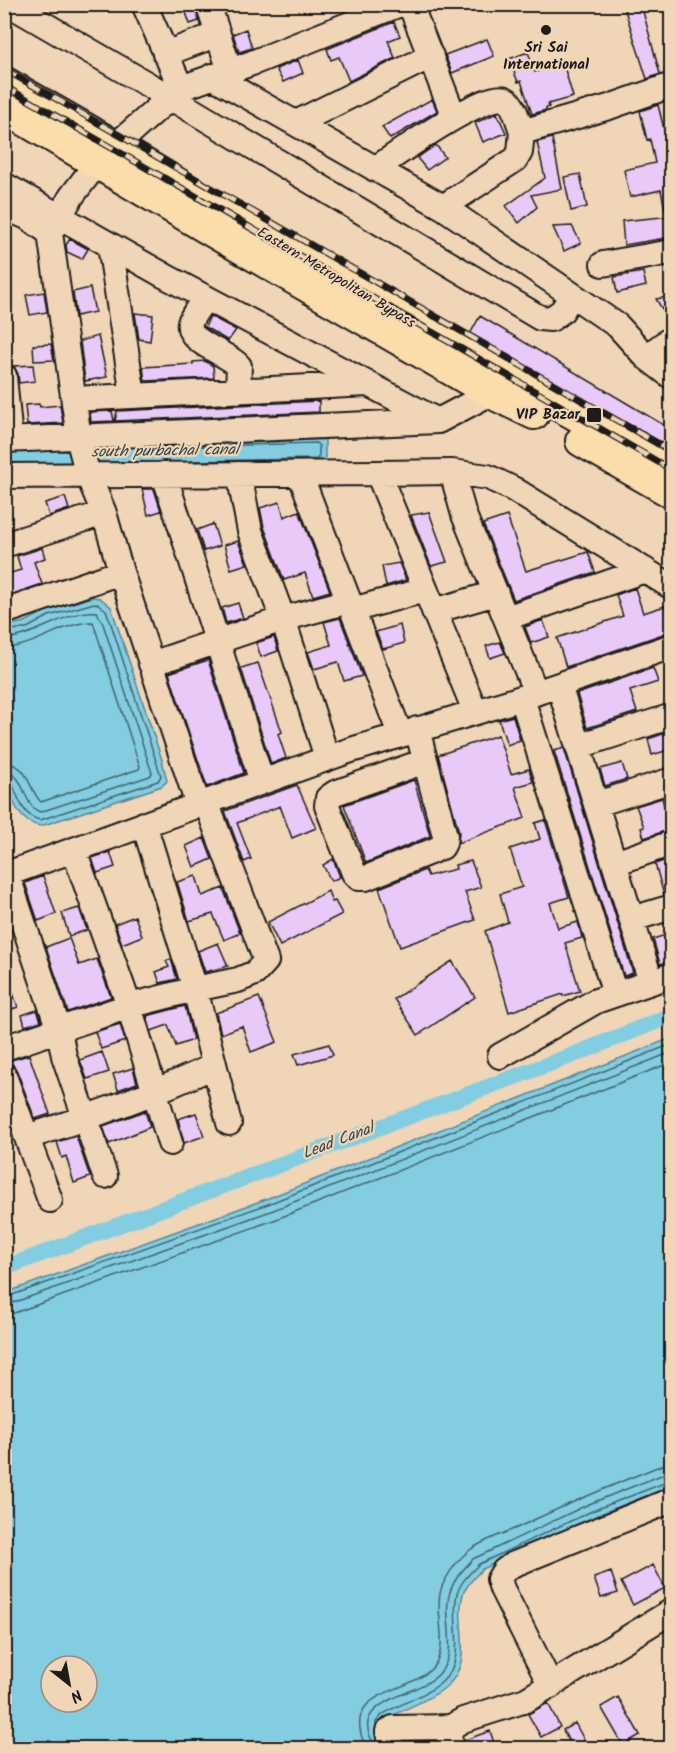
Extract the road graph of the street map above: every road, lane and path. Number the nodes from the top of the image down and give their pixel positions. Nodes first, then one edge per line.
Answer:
1 (9, 4) edge
2 (144, 4) edge
3 (208, 4) edge
4 (400, 4) edge
5 (410, 4) edge
6 (218, 34) junction
7 (165, 54) junction
8 (431, 56) junction
9 (221, 73) junction
10 (4, 82) edge
11 (672, 85) edge
12 (175, 93) junction
13 (4, 108) edge
14 (454, 117) junction
15 (296, 123) junction
16 (522, 132) junction
17 (106, 154) junction
18 (375, 169) junction
19 (4, 185) edge
20 (4, 207) edge
21 (443, 207) junction
22 (55, 224) junction
23 (110, 245) junction
24 (672, 252) edge
25 (521, 261) junction
26 (603, 264) dead end
27 (498, 292) junction
28 (572, 295) junction
29 (205, 298) junction
30 (672, 338) edge
31 (646, 357) junction
32 (4, 376) edge
33 (672, 377) edge
34 (368, 384) junction
35 (238, 391) junction
36 (491, 393) junction
37 (133, 396) junction
38 (74, 399) junction
39 (438, 420) junction
40 (7, 440) edge
41 (83, 456) junction
42 (672, 468) edge
43 (452, 472) junction
44 (378, 473) junction
45 (164, 474) junction
46 (239, 474) junction
47 (300, 474) junction
48 (4, 476) edge
49 (672, 494) edge
50 (104, 513) junction
51 (4, 545) edge
52 (645, 570) junction
53 (121, 572) junction
54 (672, 587) edge
55 (496, 593) junction
56 (430, 601) junction
57 (350, 605) junction
58 (4, 612) edge
59 (506, 618) junction
60 (283, 619) junction
61 (217, 642) junction
62 (672, 646) edge
63 (151, 664) junction
64 (559, 685) junction
65 (529, 695) junction
66 (475, 711) junction
67 (672, 716) edge
68 (408, 732) junction
69 (579, 746) junction
70 (327, 758) junction
71 (425, 761) junction
72 (672, 780) edge
73 (262, 782) junction
74 (202, 803) junction
75 (597, 804) junction
76 (144, 824) junction
77 (672, 843) edge
78 (74, 850) junction
79 (615, 863) junction
80 (6, 875) edge
81 (672, 907) edge
82 (632, 919) junction
83 (661, 978) edge
84 (195, 989) junction
85 (615, 994) junction
86 (129, 1006) junction
87 (59, 1030) junction
88 (4, 1048) edge
89 (500, 1056) dead end
90 (214, 1066) junction
91 (4, 1076) edge
92 (155, 1093) junction
93 (87, 1119) junction
94 (229, 1123) dead end
95 (27, 1137) junction
96 (170, 1143) dead end
97 (105, 1176) dead end
98 (50, 1200) dead end
99 (672, 1500) edge
100 (672, 1611) edge
101 (551, 1686) junction
102 (452, 1738) edge
103 (391, 1749) edge

1 - 12 street
2 - 7 street
3 - 6 street
4 - 9 street
5 - 8 street
6 - 7 street
6 - 9 street
7 - 12 street
8 - 14 street
8 - 15 street
9 - 12 street
9 - 15 street
10 - 17 main road, Eastern Metropolitan Bypass
11 - 16 street
12 - 17 street
12 - 27 street
13 - 17 main road
14 - 16 street
14 - 18 street
15 - 18 street
16 - 21 street
17 - 22 street
17 - 36 main road
17 - 42 main road, Eastern Metropolitan Bypass
18 - 21 street
19 - 22 street
20 - 22 street
21 - 25 street
22 - 23 street
22 - 38 street
23 - 29 street
23 - 37 street
24 - 26 street
25 - 27 street
25 - 28 street
27 - 28 street
28 - 31 street
29 - 34 street
29 - 35 street
30 - 31 street
31 - 33 street
32 - 40 street
34 - 35 street
34 - 39 street
35 - 37 street
36 - 39 street
36 - 49 main road
37 - 38 street
38 - 41 street
39 - 41 street
40 - 41 street
41 - 45 street
41 - 48 street
41 - 50 street
43 - 44 street
43 - 52 street
43 - 55 street
44 - 47 street
44 - 56 street
45 - 46 street
45 - 61 street
46 - 47 street
46 - 60 street
47 - 57 street
50 - 51 street
50 - 53 street
52 - 54 street
52 - 59 street
53 - 58 street
53 - 63 street
55 - 56 street
55 - 59 street
56 - 57 street
56 - 66 street
57 - 60 street
57 - 68 street
59 - 65 street
60 - 61 street
60 - 70 street
61 - 63 street
61 - 73 street
62 - 64 street
63 - 74 street
64 - 65 street
64 - 69 street
65 - 66 street
65 - 85 street
66 - 68 street
67 - 69 street
68 - 70 street
68 - 71 street
69 - 75 street
70 - 73 street
71 - 71 street
72 - 75 street
73 - 74 street
74 - 76 street
74 - 84 street
75 - 79 street
76 - 78 street
76 - 84 street
77 - 79 street
78 - 80 street
78 - 86 street
79 - 82 street
80 - 87 street
81 - 82 street
82 - 83 street
83 - 85 street
84 - 86 street
84 - 90 street
85 - 89 street
86 - 87 street
86 - 92 street
87 - 88 street
87 - 93 street
90 - 92 street
90 - 94 street
91 - 95 street
92 - 93 street
92 - 96 street
93 - 95 street
93 - 97 street
95 - 98 street
99 - 101 street
100 - 101 street
101 - 102 street
102 - 103 street

